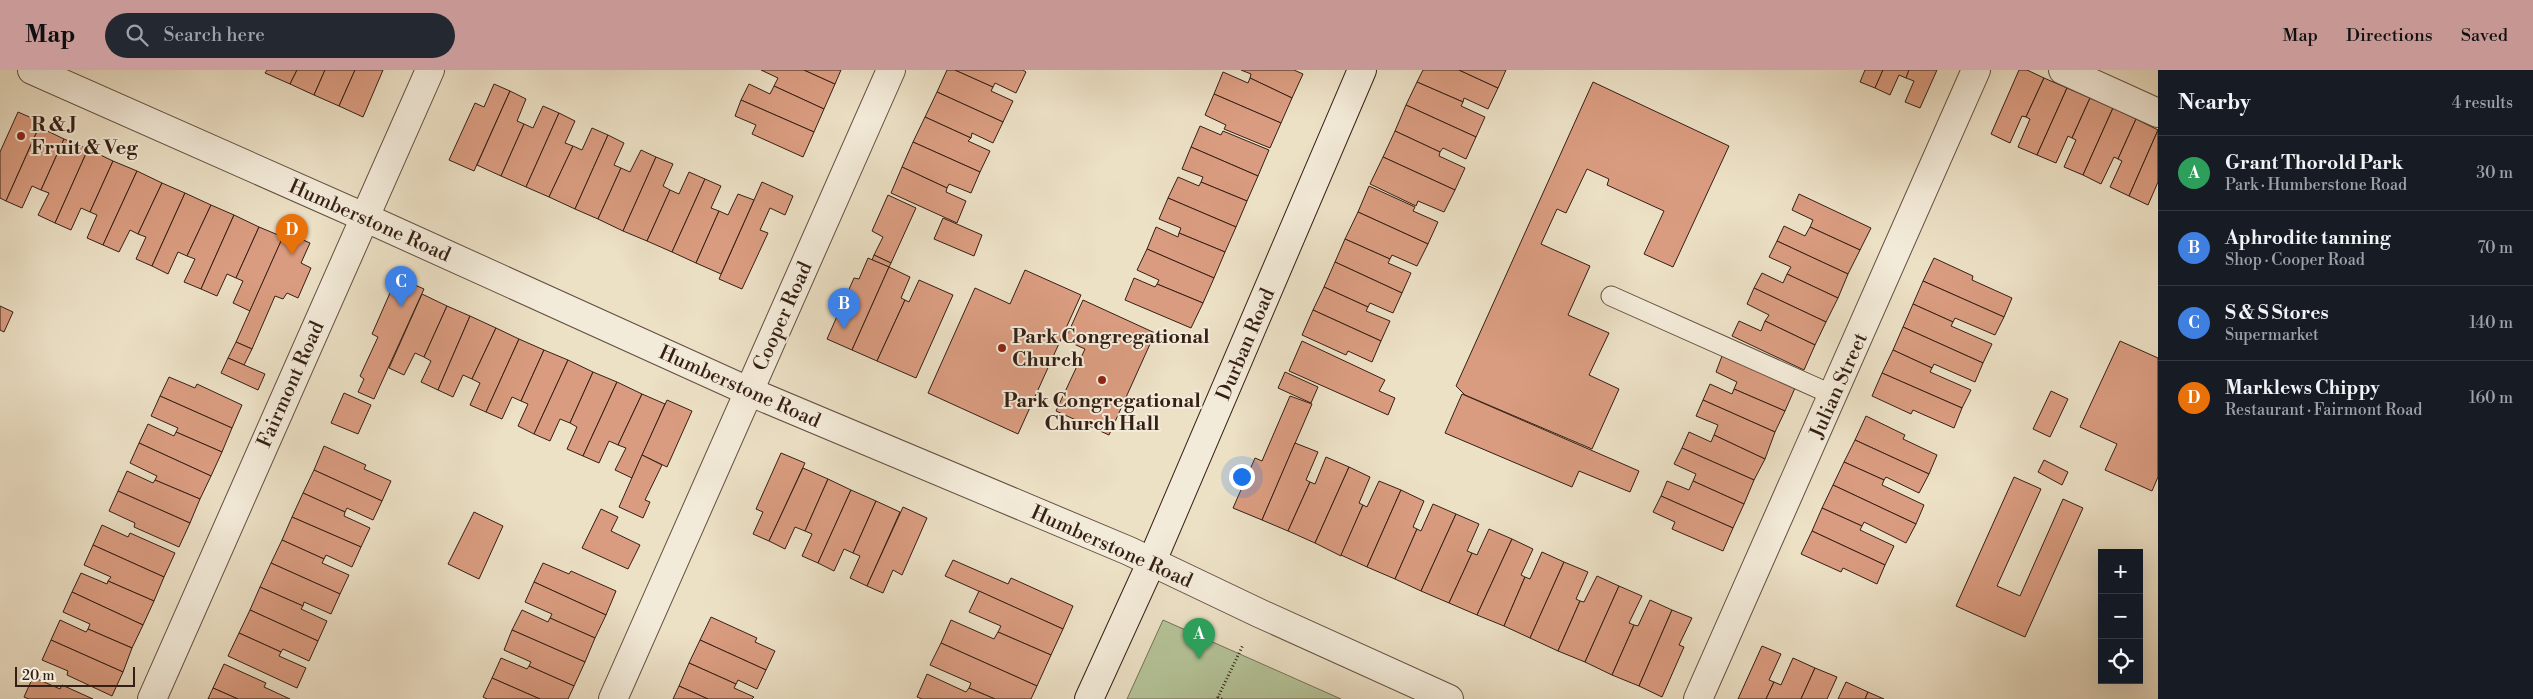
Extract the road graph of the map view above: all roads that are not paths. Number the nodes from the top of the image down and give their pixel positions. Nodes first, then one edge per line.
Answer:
1 (32, 70) edge
2 (430, 70) edge
3 (891, 70) edge
4 (1362, 70) edge
5 (1976, 70) edge
6 (2062, 70) edge
7 (2158, 112) edge
8 (364, 217) junction
9 (1611, 296) dead end
10 (748, 391) junction
11 (1833, 395) junction
12 (1152, 561) junction
13 (152, 699) edge
14 (613, 699) edge
15 (1089, 699) edge
16 (1449, 699) edge
17 (1698, 699) edge

1 - 8 street, Humberstone Road
2 - 8 street, Fairmont Road
3 - 10 street, Cooper Road
4 - 12 street, Durban Road
5 - 11 street, Julian Street
6 - 7 street
8 - 10 street, Humberstone Road
8 - 13 street, Fairmont Road
9 - 11 lane
10 - 12 street, Humberstone Road
10 - 14 street, Cooper Road
11 - 17 street, Julian Street
12 - 15 street, Durban Road
12 - 16 street, Humberstone Road

